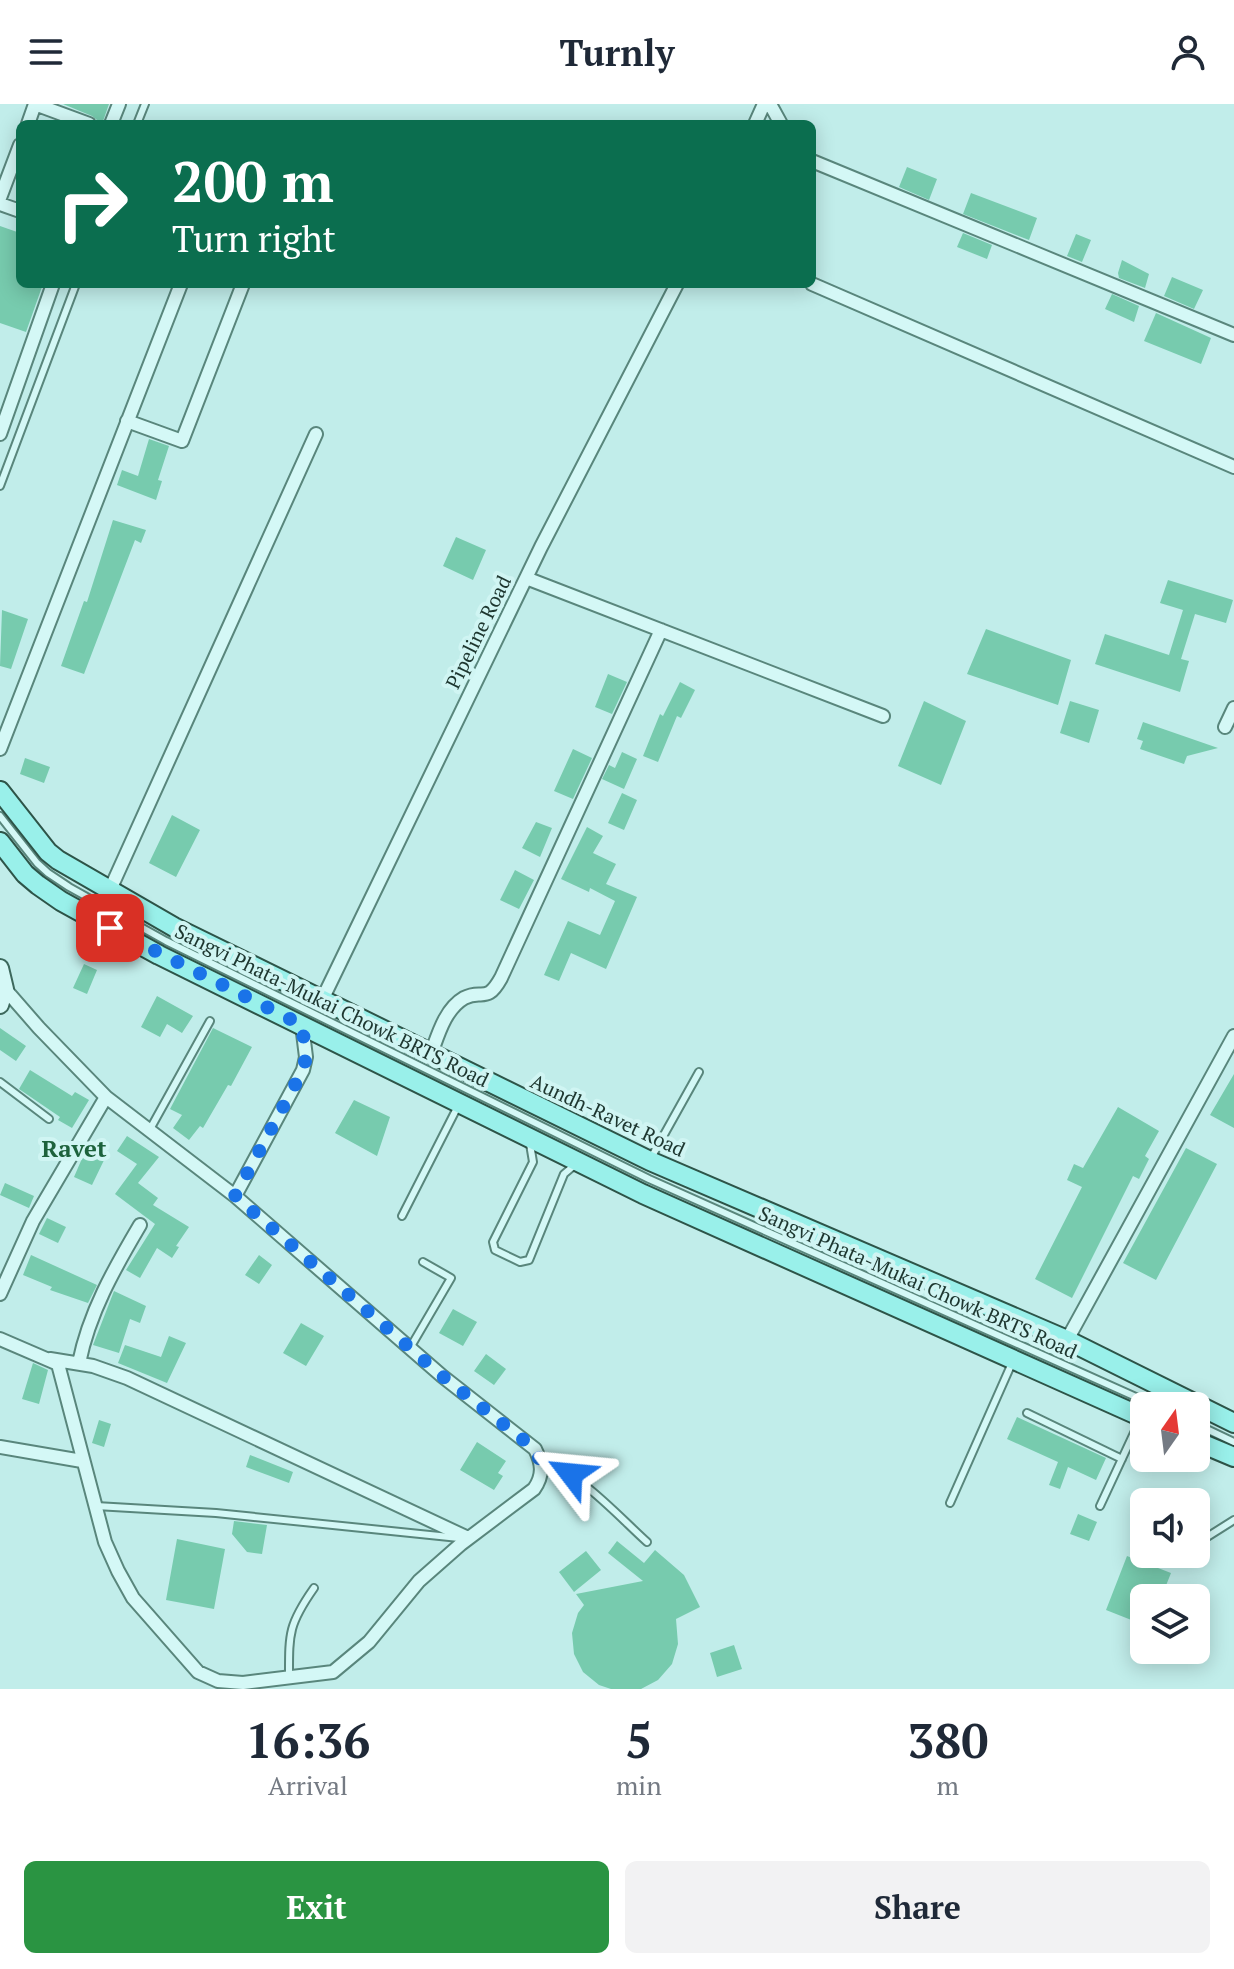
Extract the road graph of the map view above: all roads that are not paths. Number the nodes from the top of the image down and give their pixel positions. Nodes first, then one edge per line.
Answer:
1 (35, 104) edge
2 (78, 120) edge
3 (16, 156) edge
4 (816, 163) edge
5 (0, 201) edge
6 (816, 286) edge
7 (52, 288) edge
8 (74, 288) edge
9 (179, 288) edge
10 (241, 288) edge
11 (675, 288) edge
12 (1234, 335) edge
13 (127, 421) junction
14 (0, 434) edge
15 (316, 434) dead end
16 (1234, 467) edge
17 (0, 486) edge
18 (526, 578) junction
19 (661, 630) junction
20 (1234, 708) edge
21 (883, 716) dead end
22 (1225, 727) dead end
23 (0, 749) edge
24 (0, 791) edge
25 (0, 816) edge
26 (0, 842) edge
27 (109, 892) junction
28 (0, 968) edge
29 (2, 997) edge
30 (322, 1000) junction
31 (210, 1021) dead end
32 (302, 1025) junction
33 (1234, 1036) edge
34 (431, 1054) junction
35 (699, 1072) dead end
36 (0, 1082) edge
37 (106, 1097) junction
38 (460, 1103) junction
39 (49, 1119) dead end
40 (149, 1131) junction
41 (526, 1136) junction
42 (650, 1161) junction
43 (579, 1162) junction
44 (235, 1196) junction
45 (402, 1216) dead end
46 (140, 1225) dead end
47 (423, 1262) dead end
48 (3, 1277) edge
49 (0, 1294) edge
50 (0, 1339) edge
51 (1067, 1340) junction
52 (410, 1348) junction
53 (50, 1359) junction
54 (1013, 1359) junction
55 (79, 1363) junction
56 (1130, 1405) edge
57 (1130, 1406) edge
58 (1027, 1413) dead end
59 (1234, 1423) edge
60 (1210, 1431) edge
61 (1234, 1442) edge
62 (1130, 1444) edge
63 (0, 1447) edge
64 (1210, 1447) edge
65 (1234, 1457) edge
66 (1122, 1459) junction
67 (82, 1461) junction
68 (541, 1463) junction
69 (950, 1503) dead end
70 (96, 1506) junction
71 (1100, 1506) dead end
72 (1234, 1520) edge
73 (1210, 1535) edge
74 (468, 1538) junction
75 (647, 1542) dead end
76 (314, 1588) dead end
77 (289, 1678) junction
78 (222, 1685) edge

1 - 2 street
3 - 5 street
4 - 12 street
6 - 16 street
7 - 14 street
8 - 17 lane
9 - 13 street
10 - 13 street
11 - 18 street, Pipeline Road
13 - 23 street
15 - 27 street
18 - 19 street
18 - 30 street, Pipeline Road
19 - 21 street
19 - 34 street
20 - 22 street
24 - 27 main road, Aundh-Ravet Road
25 - 56 lane, Sangvi Phata-Mukai Chowk BRTS Road
26 - 32 main road
27 - 30 main road, Aundh-Ravet Road
28 - 29 main road
29 - 37 street
30 - 34 main road, Aundh-Ravet Road
31 - 40 lane
32 - 38 main road
32 - 44 street
33 - 51 street
34 - 42 main road, Aundh-Ravet Road
35 - 42 lane
36 - 39 lane
37 - 40 street
37 - 48 street
38 - 41 main road
38 - 45 lane
40 - 44 street
41 - 43 main road
41 - 43 lane
42 - 51 main road, Aundh-Ravet Road
43 - 54 main road
44 - 52 street
46 - 55 street
47 - 52 lane
48 - 49 street
50 - 53 street
51 - 59 main road, Aundh-Ravet Road
52 - 68 street
53 - 55 street
53 - 67 street
54 - 57 main road
54 - 69 lane
55 - 74 street
58 - 66 lane
60 - 61 lane
62 - 66 lane
63 - 67 street
64 - 65 main road
66 - 71 lane
67 - 70 street
68 - 74 street
68 - 75 lane
70 - 74 lane
70 - 78 street
72 - 73 lane
74 - 77 street
76 - 77 lane
77 - 78 street

